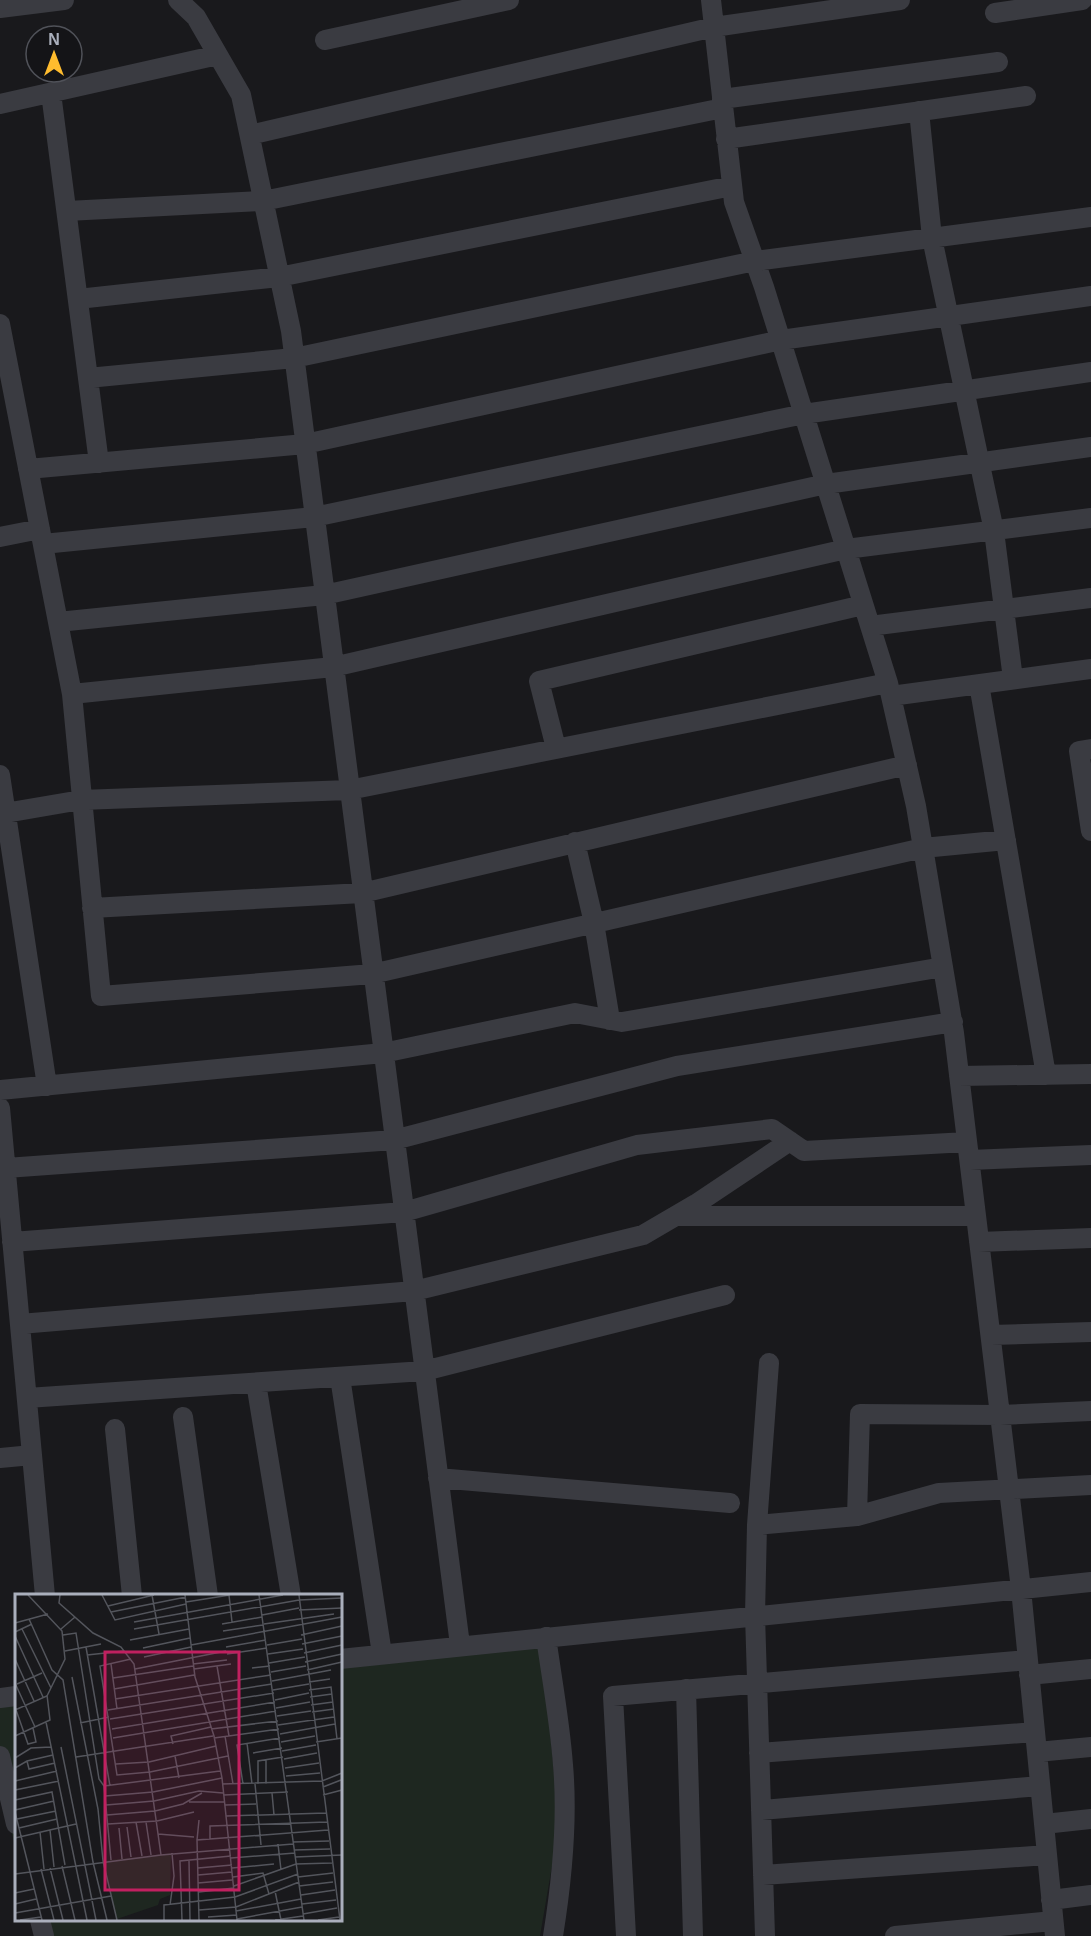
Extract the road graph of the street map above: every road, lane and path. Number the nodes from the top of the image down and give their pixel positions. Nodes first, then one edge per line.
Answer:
1 (64, 0) edge
2 (178, 0) edge
3 (510, 0) edge
4 (711, 0) edge
5 (900, 0) edge
6 (1082, 0) edge
7 (0, 8) edge
8 (995, 13) dead end
9 (714, 27) junction
10 (325, 40) dead end
11 (218, 55) junction
12 (998, 62) dead end
13 (51, 93) junction
14 (1026, 96) dead end
15 (0, 104) edge
16 (723, 104) junction
17 (919, 111) junction
18 (250, 135) junction
19 (726, 139) junction
20 (732, 186) junction
21 (263, 201) junction
22 (67, 212) junction
23 (1091, 217) edge
24 (932, 238) junction
25 (755, 261) junction
26 (279, 277) junction
27 (1091, 296) edge
28 (78, 299) junction
29 (949, 316) junction
30 (0, 324) edge
31 (781, 340) junction
32 (294, 358) junction
33 (1091, 372) edge
34 (88, 378) junction
35 (964, 391) junction
36 (804, 414) junction
37 (305, 444) junction
38 (1091, 447) edge
39 (99, 463) junction
40 (980, 463) junction
41 (28, 469) junction
42 (826, 484) junction
43 (314, 517) junction
44 (1091, 518) edge
45 (994, 531) junction
46 (0, 537) edge
47 (41, 537) junction
48 (846, 549) junction
49 (324, 596) junction
50 (1091, 598) edge
51 (863, 605) junction
52 (1004, 609) junction
53 (58, 622) junction
54 (870, 626) junction
55 (333, 667) junction
56 (1091, 669) edge
57 (1013, 680) junction
58 (979, 684) junction
59 (889, 689) junction
60 (72, 694) junction
61 (556, 748) junction
62 (1091, 749) edge
63 (907, 765) junction
64 (0, 775) edge
65 (349, 790) junction
66 (81, 800) junction
67 (4, 814) edge
68 (1091, 831) edge
69 (1006, 840) junction
70 (575, 842) junction
71 (923, 848) junction
72 (362, 892) junction
73 (92, 908) junction
74 (594, 923) junction
75 (943, 967) junction
76 (372, 974) junction
77 (610, 1020) junction
78 (953, 1022) junction
79 (383, 1053) junction
80 (1091, 1074) edge
81 (1046, 1075) junction
82 (959, 1076) junction
83 (47, 1086) junction
84 (0, 1090) edge
85 (0, 1108) edge
86 (394, 1140) junction
87 (790, 1141) junction
88 (968, 1151) junction
89 (1091, 1155) edge
90 (6, 1168) junction
91 (404, 1212) junction
92 (675, 1216) junction
93 (976, 1216) junction
94 (1091, 1238) edge
95 (12, 1242) junction
96 (980, 1242) junction
97 (414, 1291) junction
98 (725, 1295) dead end
99 (20, 1324) junction
100 (1091, 1332) edge
101 (990, 1335) junction
102 (769, 1363) dead end
103 (424, 1371) junction
104 (340, 1377) junction
105 (256, 1383) junction
106 (27, 1398) junction
107 (1091, 1411) edge
108 (1000, 1415) junction
109 (183, 1417) dead end
110 (115, 1429) dead end
111 (32, 1455) junction
112 (0, 1458) edge
113 (438, 1478) junction
114 (1091, 1485) edge
115 (1009, 1490) junction
116 (730, 1503) dead end
117 (857, 1516) junction
118 (756, 1525) junction
119 (1091, 1582) edge
120 (1021, 1589) junction
121 (45, 1594) edge
122 (132, 1594) edge
123 (208, 1594) edge
124 (291, 1594) edge
125 (755, 1616) junction
126 (546, 1637) junction
127 (460, 1645) junction
128 (382, 1654) junction
129 (342, 1659) edge
130 (1028, 1667) junction
131 (1091, 1670) edge
132 (757, 1683) junction
133 (686, 1689) junction
134 (15, 1696) edge
135 (0, 1698) edge
136 (1035, 1732) junction
137 (1091, 1747) edge
138 (1037, 1752) junction
139 (759, 1753) junction
140 (0, 1756) edge
141 (1040, 1786) junction
142 (761, 1810) junction
143 (1091, 1819) edge
144 (15, 1820) edge
145 (1044, 1824) junction
146 (1047, 1855) junction
147 (763, 1875) junction
148 (1091, 1895) edge
149 (1051, 1900) junction
150 (40, 1921) edge
151 (1054, 1929) edge
152 (44, 1936) edge
153 (553, 1936) edge
154 (626, 1936) edge
155 (693, 1936) edge
156 (765, 1936) edge
157 (894, 1936) edge

1 - 7 street
2 - 11 street
3 - 10 street
4 - 9 street
5 - 9 street
6 - 8 street
9 - 16 street
9 - 18 street
11 - 13 street
11 - 18 street
12 - 16 street
13 - 15 street
13 - 22 street
14 - 17 street
16 - 19 street
16 - 21 street
17 - 19 street
17 - 24 street
18 - 21 street
19 - 20 street
20 - 25 street
20 - 26 street
21 - 22 street
21 - 26 street
22 - 28 street
23 - 24 street
24 - 25 street
24 - 29 street
25 - 31 street
25 - 32 street
26 - 28 street
26 - 32 street
27 - 29 street
28 - 34 street
29 - 31 street
29 - 35 street
30 - 41 street
31 - 36 street
31 - 37 street
32 - 34 street
32 - 37 street
33 - 35 street
34 - 39 street
35 - 36 street
35 - 40 street
36 - 42 street
36 - 43 street
37 - 39 street
37 - 43 street
38 - 40 street
39 - 41 street
40 - 42 street
40 - 45 street
41 - 47 street
42 - 48 street
42 - 49 street
43 - 47 street
43 - 49 street
44 - 45 street
45 - 48 street
45 - 52 street
46 - 47 street
47 - 53 street
48 - 51 street
48 - 55 street
49 - 53 street
49 - 55 street
50 - 52 street
51 - 54 street
51 - 61 street
52 - 54 street
52 - 57 street
53 - 60 street
54 - 59 street
55 - 60 street
55 - 65 street
56 - 57 street
57 - 58 street
58 - 59 street
58 - 69 street
59 - 61 street
59 - 63 street
60 - 66 street
61 - 65 street
62 - 68 street
63 - 70 street
63 - 71 street
64 - 67 street
65 - 66 street
65 - 72 street
66 - 67 street
66 - 73 street
67 - 83 street
69 - 71 street
69 - 81 street
70 - 72 street
70 - 74 street
71 - 74 street
71 - 75 street
72 - 73 street
72 - 76 street
73 - 76 street
74 - 76 street
74 - 77 street
75 - 77 street
75 - 78 street
76 - 79 street
77 - 79 street
78 - 82 street
78 - 86 street
79 - 83 street
79 - 86 street
80 - 81 street
81 - 82 street
82 - 88 street
83 - 84 street
85 - 90 street
86 - 90 street
86 - 91 street
87 - 88 street
87 - 91 street
87 - 92 street
88 - 89 street
88 - 93 street
90 - 95 street
91 - 95 street
91 - 97 street
92 - 93 street
92 - 97 street
93 - 96 street
94 - 96 street
95 - 99 street
96 - 101 street
97 - 99 street
97 - 103 street
98 - 103 street
99 - 106 street
100 - 101 street
101 - 108 street
102 - 118 street
103 - 104 street
103 - 113 street
104 - 105 street
104 - 128 street
105 - 106 street
105 - 124 street
106 - 111 street
107 - 108 street
108 - 115 street
108 - 117 street
109 - 123 street
110 - 122 street
111 - 112 street
111 - 121 street
113 - 116 street
113 - 127 street
114 - 115 street
115 - 117 street
115 - 120 street
117 - 118 street
118 - 125 street
119 - 120 street
120 - 125 street
120 - 130 street
125 - 126 street
125 - 132 street
126 - 127 street
126 - 153 street
127 - 128 street
128 - 129 street
130 - 131 street
130 - 132 street
130 - 136 street
132 - 133 street
132 - 139 street
133 - 154 street
133 - 155 street
134 - 135 street
136 - 138 street
136 - 139 street
137 - 138 street
138 - 141 street
139 - 142 street
140 - 144 street
141 - 142 street
141 - 145 street
142 - 147 street
143 - 145 street
145 - 146 street
146 - 147 street
146 - 149 street
147 - 156 street
148 - 149 street
149 - 151 street
150 - 152 street
151 - 157 street

